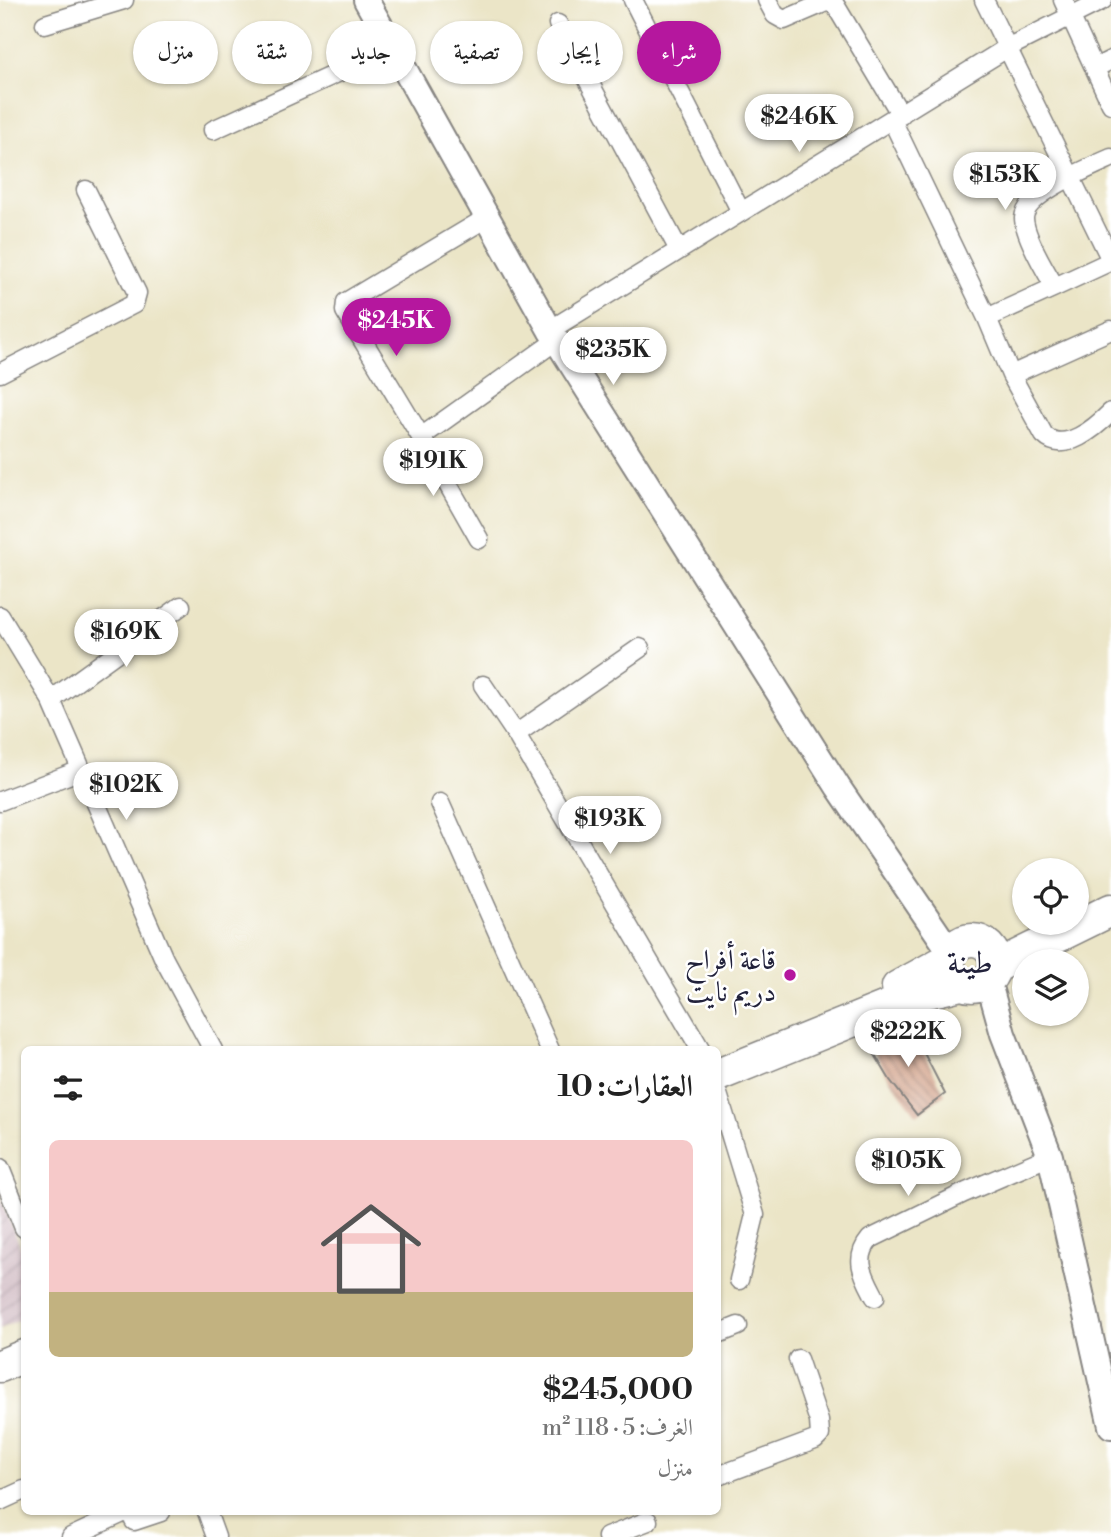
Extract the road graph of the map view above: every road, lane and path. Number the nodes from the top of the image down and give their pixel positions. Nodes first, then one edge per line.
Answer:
1 (124, 0) edge
2 (366, 0) edge
3 (633, 0) edge
4 (767, 0) edge
5 (984, 0) edge
6 (1103, 0) edge
7 (1067, 8) edge
8 (379, 21) edge
9 (45, 24) dead end
10 (1007, 48) junction
11 (1103, 64) edge
12 (326, 78) edge
13 (414, 84) edge
14 (590, 84) edge
15 (1111, 104) edge
16 (896, 118) junction
17 (213, 130) dead end
18 (1111, 158) edge
19 (1069, 177) junction
20 (86, 190) dead end
21 (741, 212) junction
22 (488, 217) junction
23 (679, 250) junction
24 (1111, 261) edge
25 (1055, 287) junction
26 (987, 318) junction
27 (1111, 330) edge
28 (553, 335) junction
29 (0, 373) edge
30 (1011, 375) junction
31 (1111, 412) edge
32 (421, 437) junction
33 (479, 540) dead end
34 (181, 606) dead end
35 (0, 616) edge
36 (640, 648) dead end
37 (483, 685) dead end
38 (51, 700) junction
39 (516, 734) junction
40 (81, 770) junction
41 (0, 801) edge
42 (440, 803) dead end
43 (1111, 893) edge
44 (1089, 903) edge
45 (1111, 910) edge
46 (1025, 935) edge
47 (972, 968) junction
48 (211, 1046) edge
49 (548, 1046) edge
50 (699, 1046) edge
51 (721, 1059) edge
52 (721, 1074) edge
53 (721, 1104) edge
54 (1051, 1156) junction
55 (0, 1168) edge
56 (21, 1220) edge
57 (739, 1279) dead end
58 (875, 1297) dead end
59 (738, 1326) dead end
60 (721, 1333) edge
61 (21, 1339) edge
62 (0, 1348) edge
63 (21, 1357) edge
64 (798, 1359) dead end
65 (0, 1366) edge
66 (1111, 1426) edge
67 (721, 1475) edge
68 (21, 1491) edge
69 (0, 1501) edge
70 (152, 1515) edge
71 (208, 1515) edge
72 (132, 1521) edge
73 (649, 1523) edge
74 (71, 1537) edge
75 (216, 1537) edge
76 (607, 1537) edge

1 - 9 street
2 - 8 street
3 - 21 street
4 - 16 street
5 - 10 street
6 - 7 street
7 - 10 street
7 - 11 street
10 - 16 street
10 - 19 street
11 - 15 street
12 - 17 street
13 - 22 street
14 - 23 street
16 - 21 street
16 - 26 street
18 - 19 street
19 - 24 street
19 - 25 street
20 - 29 street
21 - 23 street
22 - 28 street
22 - 32 street
23 - 28 street
24 - 25 street
25 - 26 street
26 - 30 street
27 - 30 street
28 - 32 street
28 - 47 street
30 - 31 street
32 - 33 street
34 - 38 street
35 - 38 street
36 - 39 street
37 - 39 street
38 - 40 street
39 - 50 street
40 - 41 street
40 - 48 street
42 - 49 street
43 - 44 highway
45 - 47 highway
46 - 47 highway
47 - 51 highway
47 - 52 highway
47 - 54 street
53 - 57 street
54 - 58 street
54 - 66 street
55 - 56 street
59 - 60 street
61 - 62 highway
63 - 65 highway
64 - 67 street
68 - 69 street
70 - 72 street
71 - 75 street
72 - 74 street
73 - 76 street

